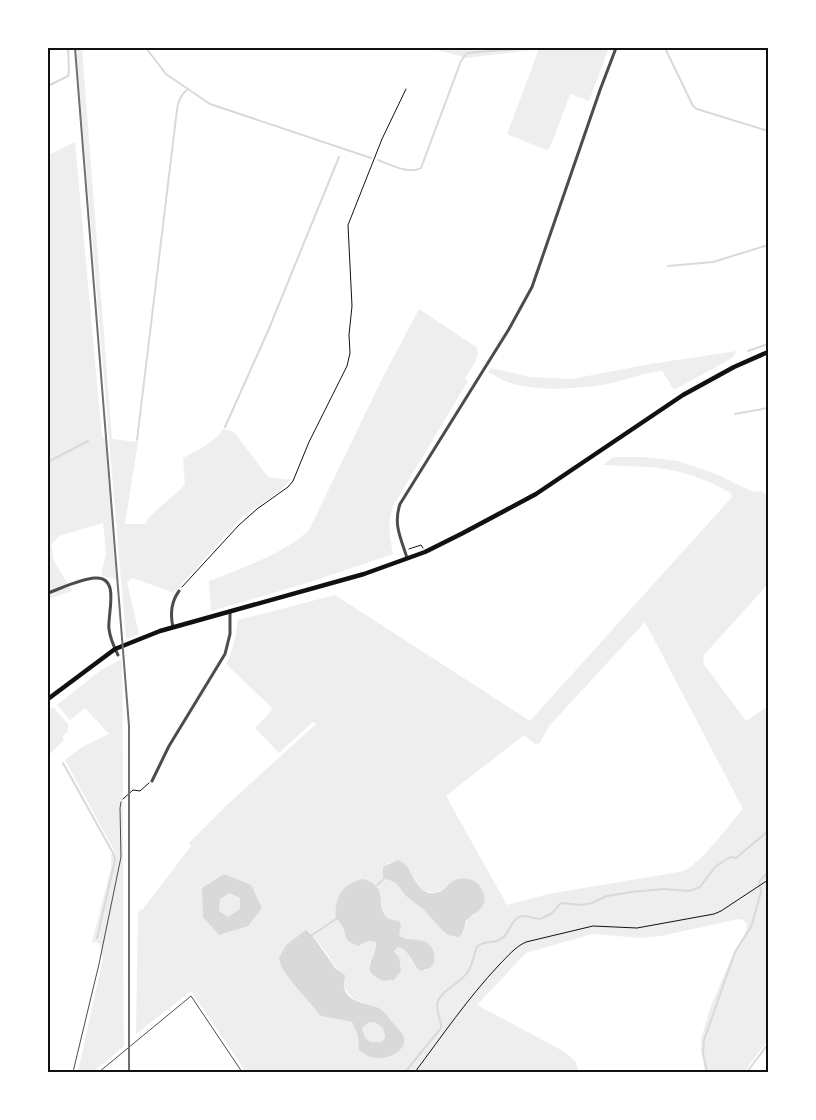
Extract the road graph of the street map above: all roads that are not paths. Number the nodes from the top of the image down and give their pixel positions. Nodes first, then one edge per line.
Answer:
1 (616, 48) edge
2 (768, 352) edge
3 (407, 559) junction
4 (179, 591) road end
5 (48, 593) edge
6 (230, 611) junction
7 (173, 627) junction
8 (115, 649) junction
9 (118, 655) dead end
10 (48, 700) edge
11 (152, 781) road end
12 (121, 802) road end
13 (73, 1072) edge
14 (99, 1072) edge
15 (242, 1072) edge

1 - 3 street
2 - 3 main road
3 - 6 main road
4 - 7 street
5 - 8 street
6 - 7 main road
6 - 11 street
7 - 8 main road
8 - 9 street
8 - 10 main road
12 - 13 lane
14 - 15 lane

